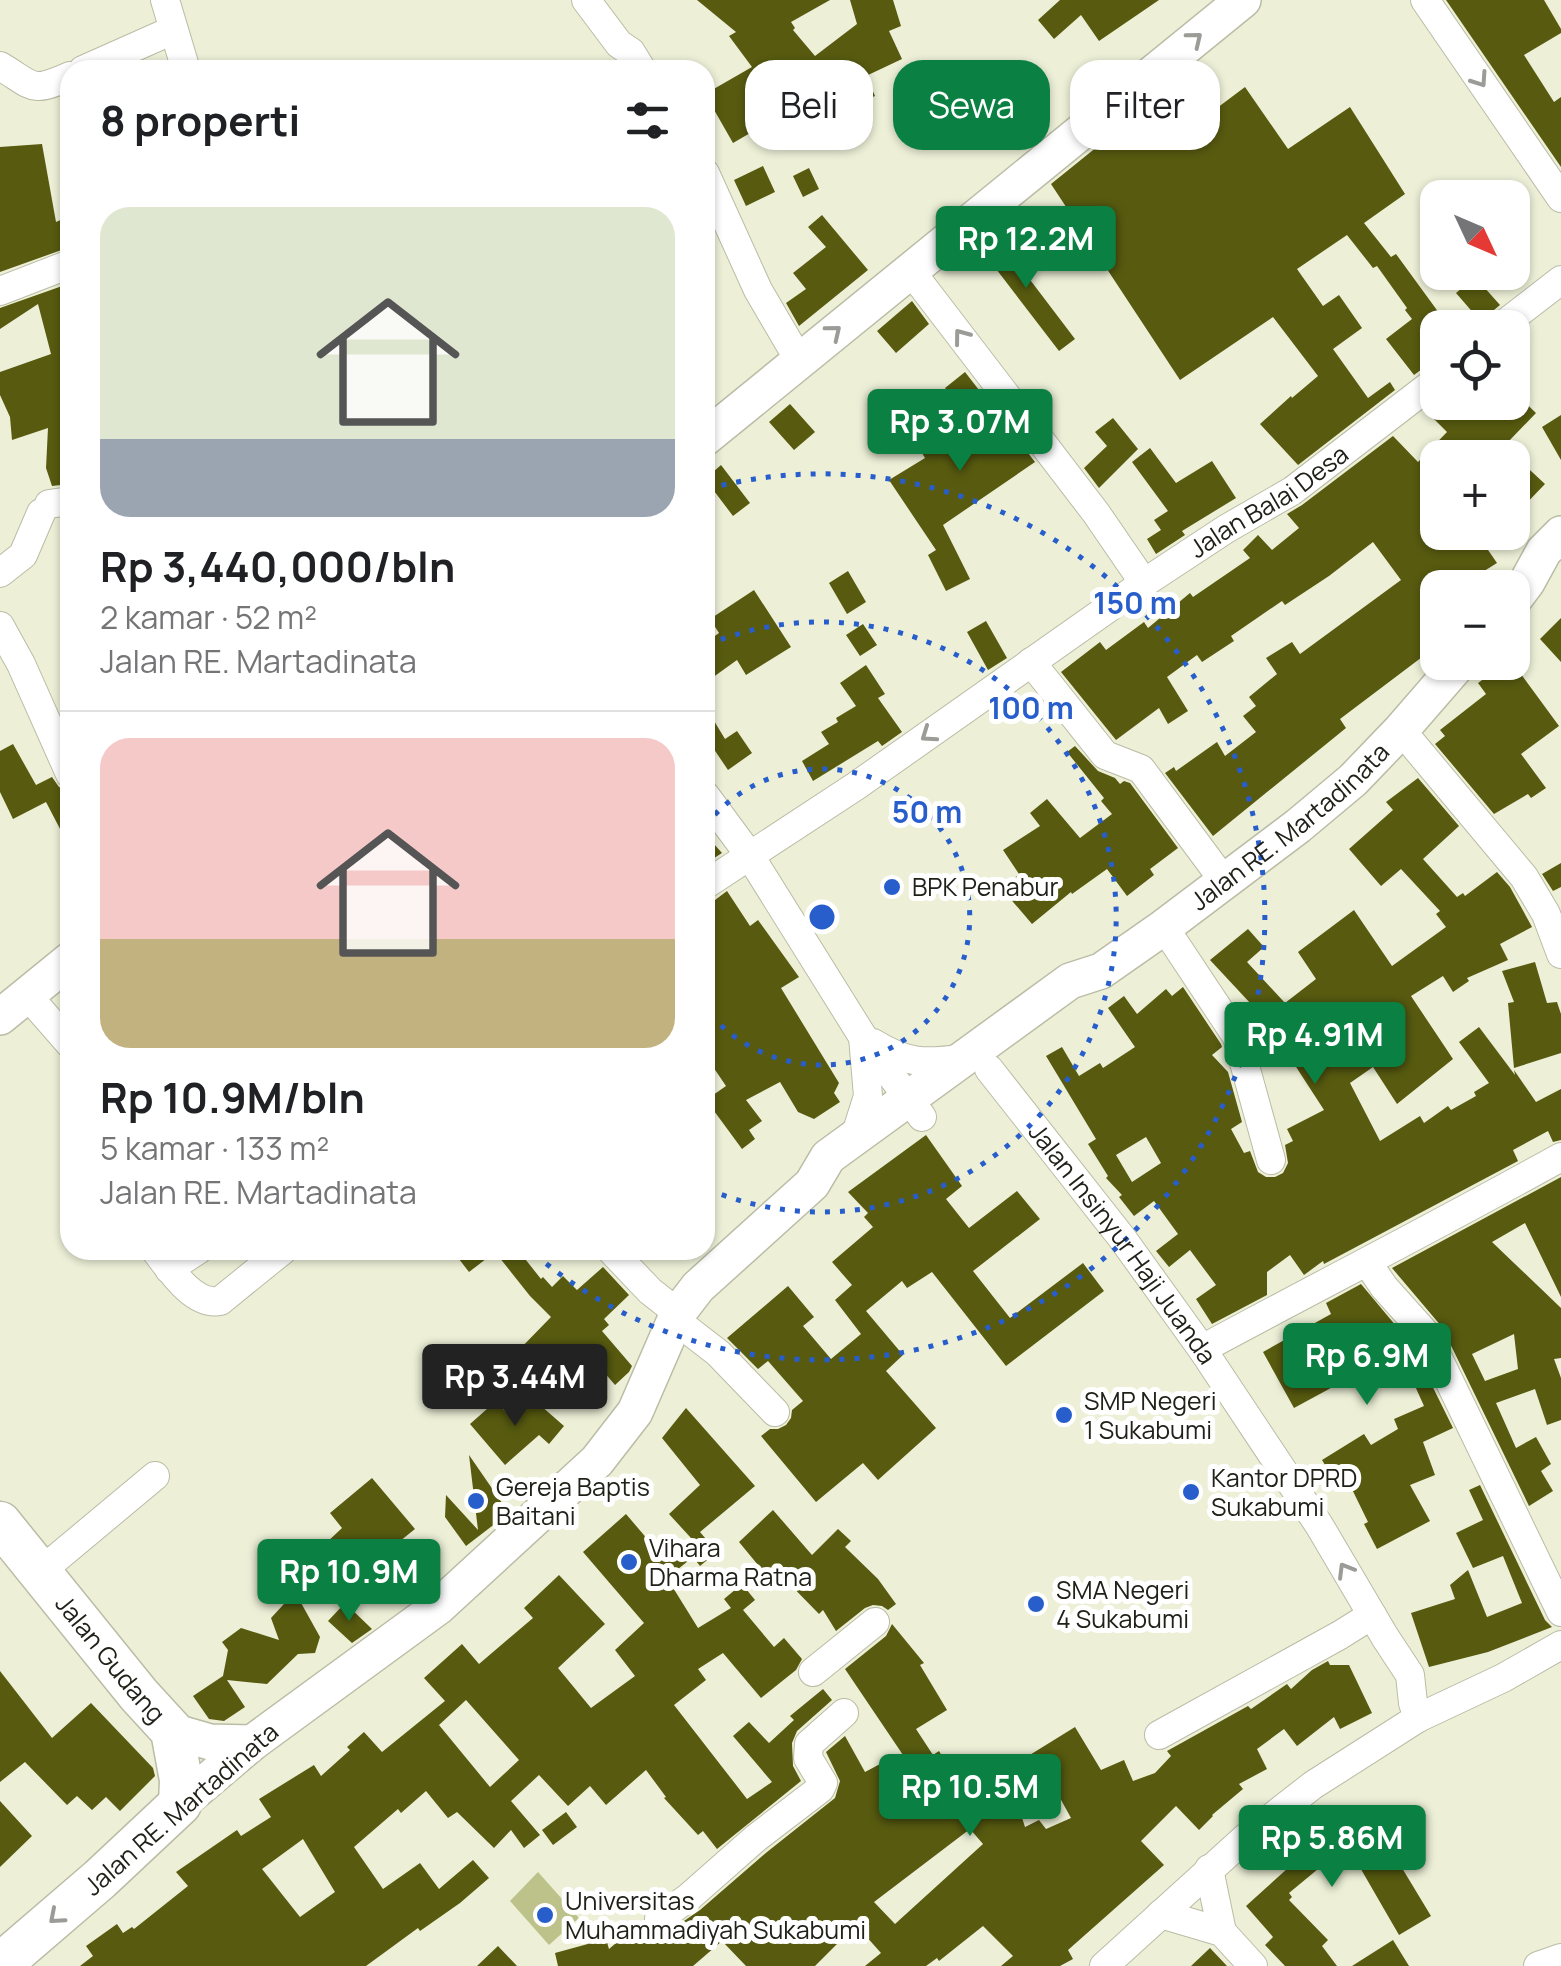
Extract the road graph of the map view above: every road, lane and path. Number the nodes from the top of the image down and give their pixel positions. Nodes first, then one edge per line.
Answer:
1 (166, 0) edge
2 (586, 0) edge
3 (1243, 0) edge
4 (1425, 0) edge
5 (173, 30) junction
6 (106, 60) edge
7 (183, 60) edge
8 (636, 60) edge
9 (0, 66) edge
10 (60, 80) edge
11 (715, 195) edge
12 (1561, 198) edge
13 (60, 268) edge
14 (910, 270) junction
15 (1561, 280) edge
16 (0, 291) edge
17 (1522, 310) edge
18 (799, 360) junction
19 (1420, 393) edge
20 (715, 430) edge
21 (53, 506) edge
22 (1561, 534) edge
23 (1561, 560) edge
24 (0, 573) edge
25 (1530, 575) edge
26 (1144, 582) junction
27 (1530, 584) edge
28 (0, 626) edge
29 (1032, 662) junction
30 (11, 670) edge
31 (1444, 680) edge
32 (1401, 730) junction
33 (60, 756) edge
34 (715, 809) edge
35 (750, 856) junction
36 (715, 879) edge
37 (1224, 881) junction
38 (1164, 927) junction
39 (1561, 954) edge
40 (60, 968) edge
41 (14, 1006) edge
42 (60, 1037) edge
43 (863, 1037) junction
44 (978, 1063) junction
45 (916, 1107) junction
46 (855, 1136) junction
47 (1561, 1157) edge
48 (1271, 1160) dead end
49 (812, 1184) junction
50 (163, 1260) edge
51 (271, 1260) edge
52 (621, 1260) edge
53 (1367, 1262) junction
54 (676, 1316) junction
55 (1202, 1349) junction
56 (775, 1412) dead end
57 (155, 1476) dead end
58 (0, 1523) edge
59 (40, 1572) junction
60 (1561, 1612) edge
61 (1372, 1614) junction
62 (874, 1622) dead end
63 (1561, 1645) edge
64 (813, 1672) dead end
65 (1410, 1675) junction
66 (1446, 1703) junction
67 (844, 1713) dead end
68 (1418, 1718) junction
69 (172, 1732) junction
70 (1159, 1735) dead end
71 (252, 1743) junction
72 (180, 1804) junction
73 (1209, 1869) junction
74 (1160, 1914) junction
75 (659, 1919) dead end
76 (1222, 1932) junction
77 (1561, 1958) edge
78 (0, 1965) edge
79 (1104, 1966) edge
80 (1253, 1966) edge
81 (1538, 1966) edge

1 - 5 street
2 - 8 street
14 -> 3 main road
4 -> 12 street
5 - 6 street
5 - 7 street
9 - 10 street
11 - 18 street
13 - 16 street
18 -> 14 main road
26 -> 14 street
15 - 17 street
18 - 20 main road
19 - 26 street, Jalan Balai Desa
21 - 24 street
22 - 25 main road
23 - 27 main road
26 - 29 street, Jalan Balai Desa
28 - 30 street
29 -> 35 street, Jalan Balai Desa
29 - 37 street
30 - 33 street
31 - 32 main road, Jalan RE. Martadinata
32 - 37 main road, Jalan RE. Martadinata
32 - 39 street
34 - 35 street
35 - 36 street, Jalan Balai Desa
35 - 43 street
37 - 38 main road, Jalan RE. Martadinata
38 - 44 main road, Jalan RE. Martadinata
38 - 48 street
40 - 41 main road
41 - 42 street
43 - 44 street
43 - 45 street
43 - 46 street
44 - 45 main road, Jalan RE. Martadinata
44 - 55 street, Jalan Insinyur Haji Juanda
45 - 46 main road, Jalan RE. Martadinata
45 - 49 main road, Jalan RE. Martadinata
46 - 49 main road, Jalan RE. Martadinata
47 - 53 street
49 - 54 main road, Jalan RE. Martadinata
50 - 51 street
52 - 54 street
53 - 55 street
53 - 60 street
54 - 56 street
54 - 71 main road, Jalan RE. Martadinata
61 -> 55 street, Jalan Insinyur Haji Juanda
57 - 59 street
58 - 59 highway, Jalan Gudang
59 - 69 highway, Jalan Gudang
61 - 65 street, Jalan Insinyur Haji Juanda
61 - 70 street
62 - 64 street
63 - 66 street
65 - 66 street, Jalan Insinyur Haji Juanda
65 - 68 street, Jalan Insinyur Haji Juanda
66 - 68 street
67 - 75 street
68 - 73 street
69 - 71 main road, Jalan Gudang
69 - 72 highway
71 - 72 main road, Jalan RE. Martadinata
72 -> 78 highway, Jalan RE. Martadinata
73 - 74 street
73 - 76 street
74 - 76 street
74 - 79 street
76 - 80 street
77 - 81 street

